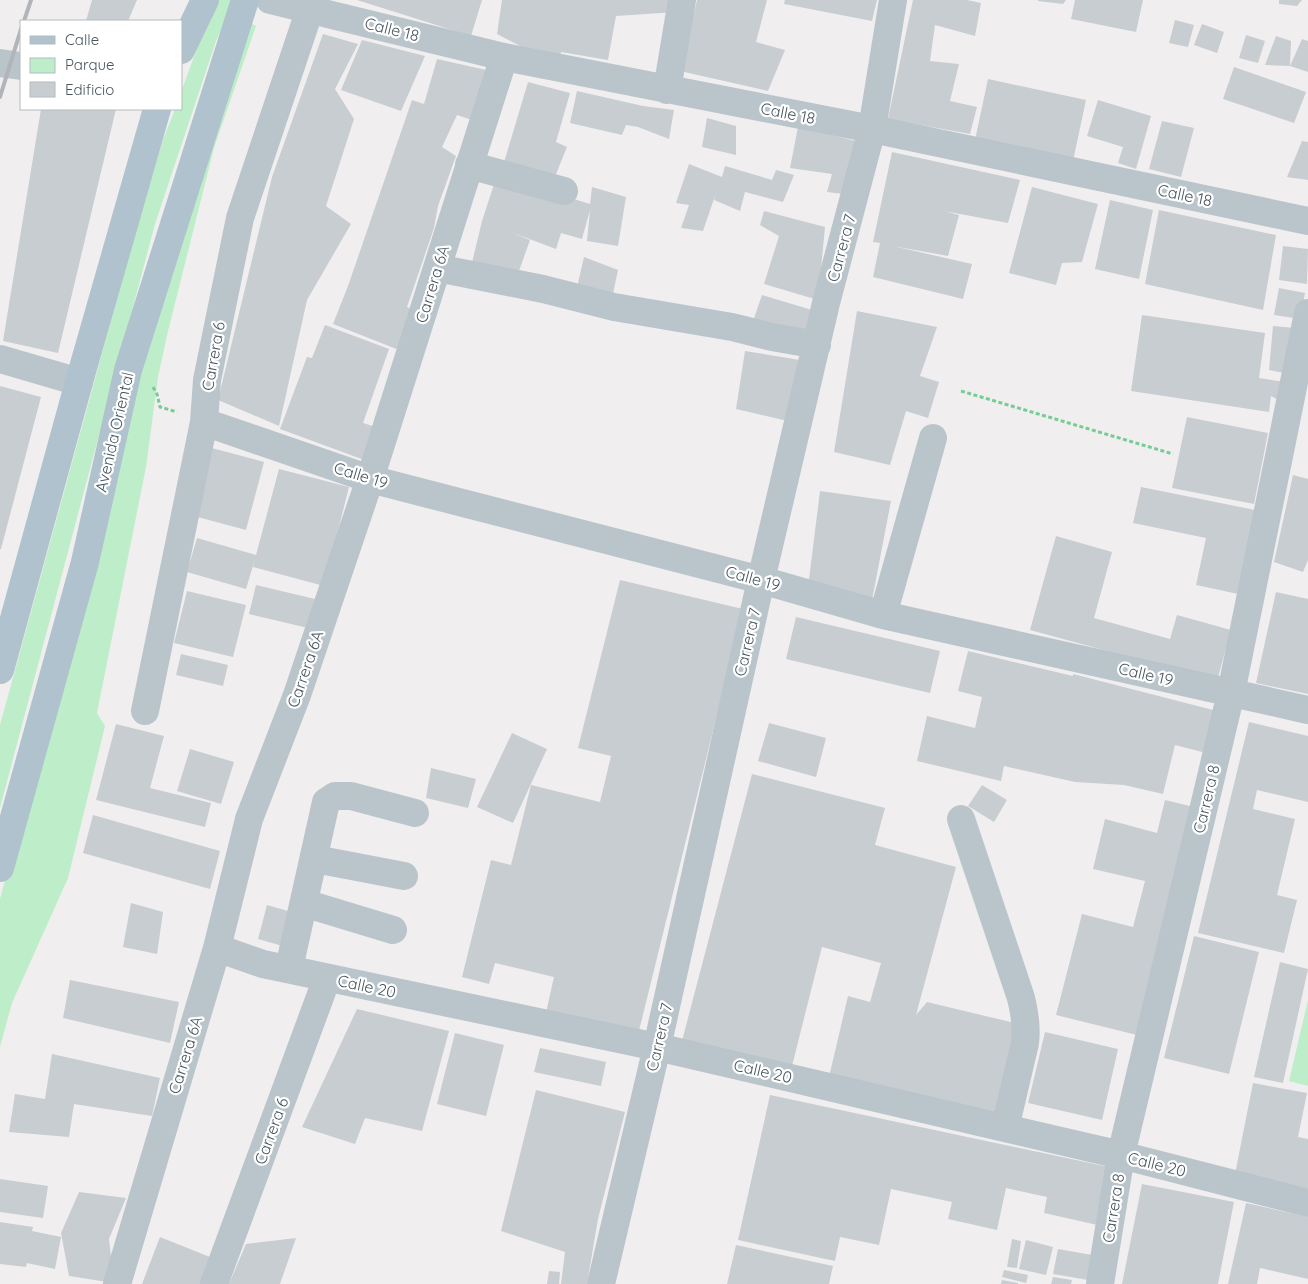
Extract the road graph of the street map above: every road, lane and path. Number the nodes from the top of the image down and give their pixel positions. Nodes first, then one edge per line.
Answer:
1 (204, 0) edge
2 (245, 0) edge
3 (270, 0) edge
4 (682, 0) edge
5 (893, 0) edge
6 (313, 5) edge
7 (182, 48) edge
8 (504, 57) junction
9 (667, 90) junction
10 (157, 110) edge
11 (872, 129) junction
12 (469, 165) junction
13 (564, 191) dead end
14 (1308, 220) edge
15 (437, 268) junction
16 (1308, 313) edge
17 (817, 345) junction
18 (0, 359) edge
19 (128, 370) junction
20 (79, 382) junction
21 (961, 391) dead end
22 (204, 422) junction
23 (933, 438) dead end
24 (1172, 454) dead end
25 (370, 479) junction
26 (761, 580) junction
27 (883, 615) junction
28 (0, 670) edge
29 (1231, 693) junction
30 (1308, 710) edge
31 (145, 711) dead end
32 (415, 812) dead end
33 (961, 819) dead end
34 (314, 859) junction
35 (0, 868) edge
36 (404, 876) dead end
37 (304, 903) junction
38 (393, 930) dead end
39 (217, 948) junction
40 (289, 968) junction
41 (327, 978) junction
42 (657, 1047) junction
43 (1005, 1128) junction
44 (1121, 1155) junction
45 (1308, 1203) edge
46 (117, 1284) edge
47 (214, 1284) edge
48 (601, 1284) edge
49 (1100, 1284) edge

1 - 7 main road
2 - 19 main road, Avenida Oriental
3 - 6 street, Calle 18
4 - 9 street
5 - 11 street, Carrera 7
6 - 8 street, Calle 18
6 - 22 street, Carrera 6
8 - 9 street, Calle 18
8 - 12 street, Carrera 6A
9 - 11 street, Calle 18
10 - 20 main road
11 - 14 street, Calle 18
11 - 17 street, Carrera 7
12 - 13 street
12 - 15 street, Carrera 6A
15 - 17 street
15 - 25 street, Carrera 6A
16 - 29 street, Carrera 8
17 - 26 street, Carrera 7
18 - 20 street
19 - 22 path
19 - 35 main road, Avenida Oriental
20 - 28 main road
21 - 24 path
22 - 25 street, Calle 19
22 - 31 street, Carrera 6
23 - 27 street
25 - 26 street, Calle 19
25 - 39 street, Carrera 6A
26 - 27 street, Calle 19
26 - 42 street, Carrera 7
27 - 29 street, Calle 19
29 - 30 street, Calle 19
29 - 44 street, Carrera 8
32 - 34 street
33 - 43 street
34 - 36 street
34 - 37 street
37 - 38 street
37 - 40 street
39 - 40 street, Calle 20
39 - 46 street, Carrera 6A
40 - 41 street, Calle 20
41 - 42 street, Calle 20
41 - 47 street, Carrera 6
42 - 43 street, Calle 20
42 - 48 street, Carrera 7
43 - 44 street, Calle 20
44 - 45 street, Calle 20
44 - 49 street, Carrera 8

